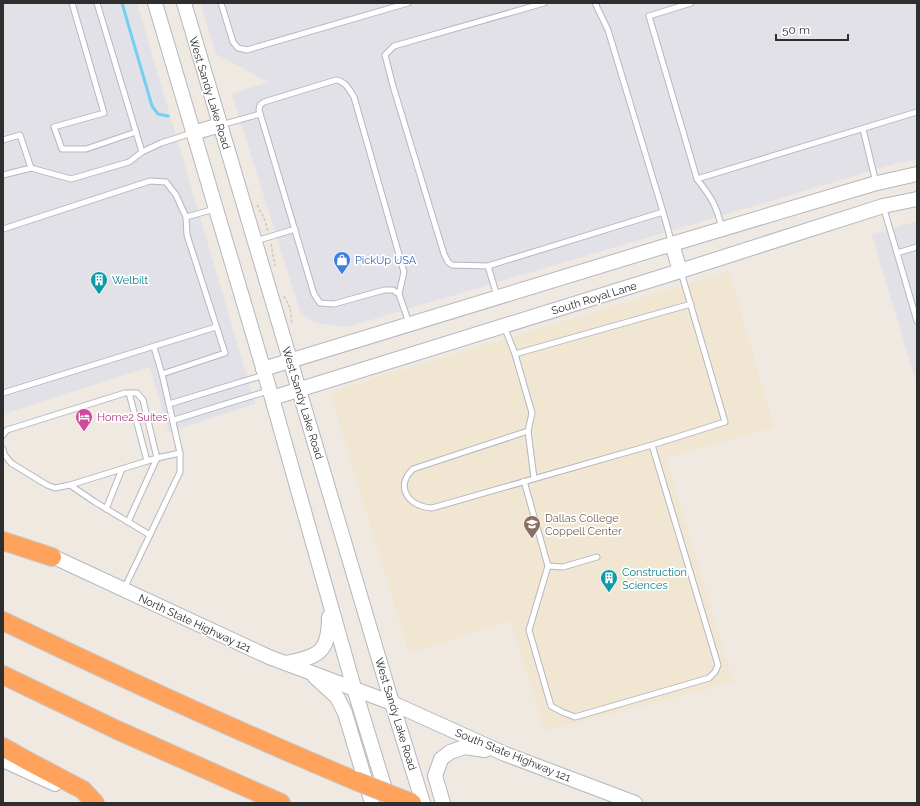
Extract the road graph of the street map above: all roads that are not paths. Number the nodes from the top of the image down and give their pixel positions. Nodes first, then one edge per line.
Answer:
1 (72, 3) edge
2 (97, 3) edge
3 (154, 3) edge
4 (184, 3) edge
5 (221, 3) edge
6 (408, 3) edge
7 (544, 3) edge
8 (595, 3) edge
9 (691, 3) edge
10 (917, 112) edge
11 (260, 114) junction
12 (220, 125) junction
13 (863, 129) junction
14 (136, 132) junction
15 (193, 133) junction
16 (3, 140) edge
17 (142, 152) junction
18 (31, 168) junction
19 (917, 174) edge
20 (3, 175) edge
21 (697, 179) junction
22 (876, 184) junction
23 (917, 199) edge
24 (883, 206) junction
25 (216, 209) junction
26 (663, 212) junction
27 (186, 217) junction
28 (295, 229) junction
29 (722, 229) junction
30 (3, 230) edge
31 (255, 241) junction
32 (672, 244) junction
33 (917, 247) edge
34 (897, 253) junction
35 (488, 266) junction
36 (680, 271) junction
37 (399, 294) junction
38 (497, 297) junction
39 (691, 304) junction
40 (917, 321) edge
41 (410, 324) junction
42 (504, 326) junction
43 (216, 327) junction
44 (154, 347) junction
45 (515, 354) junction
46 (291, 361) junction
47 (264, 372) junction
48 (162, 374) junction
49 (299, 389) junction
50 (3, 393) edge
51 (129, 393) junction
52 (271, 394) junction
53 (169, 404) junction
54 (174, 420) junction
55 (528, 431) junction
56 (3, 435) edge
57 (652, 445) junction
58 (3, 449) edge
59 (180, 453) junction
60 (157, 458) junction
61 (147, 461) junction
62 (122, 469) junction
63 (534, 478) junction
64 (524, 481) junction
65 (70, 486) junction
66 (106, 509) junction
67 (128, 522) junction
68 (3, 533) edge
69 (150, 535) junction
70 (3, 541) edge
71 (52, 556) junction
72 (597, 557) dead end
73 (548, 566) junction
74 (124, 590) junction
75 (329, 600) junction
76 (3, 621) edge
77 (285, 663) junction
78 (310, 671) junction
79 (3, 675) edge
80 (354, 688) junction
81 (392, 703) junction
82 (3, 747) edge
83 (505, 754) junction
84 (3, 760) edge
85 (96, 803) edge
86 (281, 803) edge
87 (372, 803) edge
88 (390, 803) edge
89 (412, 803) edge
90 (423, 803) edge
91 (443, 803) edge
92 (635, 803) edge

1 - 14 lane
2 - 14 lane
3 - 15 main road
4 - 12 main road, West Sandy Lake Road
5 - 6 lane
7 - 35 lane
8 - 26 lane
9 - 21 lane
10 - 13 lane
11 - 12 lane
11 - 28 lane
11 - 37 lane
12 - 15 main road
12 - 31 main road, West Sandy Lake Road
13 - 21 lane
13 - 22 lane
14 - 17 lane
15 - 17 lane
15 - 25 main road
16 - 18 lane
17 - 18 lane
18 - 20 lane
19 - 22 main road
21 - 29 lane
22 - 24 main road
22 - 29 main road
23 - 24 main road, South Royal Lane
24 - 34 lane
24 - 36 main road, South Royal Lane
25 - 27 lane
25 - 47 main road
26 - 32 lane
26 - 35 lane
27 - 30 lane
27 - 43 lane
28 - 31 lane
28 - 37 lane
29 - 32 main road
31 - 46 main road, West Sandy Lake Road
32 - 36 main road
32 - 38 main road
33 - 34 lane
34 - 40 lane
35 - 38 lane
36 - 39 lane
36 - 42 main road, South Royal Lane
37 - 41 lane
38 - 41 main road
39 - 45 lane
39 - 57 lane
41 - 46 main road
42 - 45 lane
42 - 49 main road, South Royal Lane
43 - 44 lane
43 - 48 lane
44 - 48 lane
44 - 50 lane
45 - 55 lane
46 - 47 main road
46 - 49 main road, West Sandy Lake Road
47 - 52 main road
47 - 53 lane
48 - 53 lane
49 - 52 main road, South Royal Lane
49 - 81 main road, West Sandy Lake Road
51 - 56 lane
51 - 60 lane
51 - 61 lane
52 - 54 lane
52 - 75 main road
53 - 54 lane
54 - 59 lane
55 - 63 lane
55 - 64 lane
57 - 63 lane
57 - 73 lane
58 - 65 lane
59 - 60 lane
59 - 69 lane
60 - 61 lane
60 - 67 lane
61 - 62 lane
62 - 65 lane
62 - 66 lane
63 - 64 lane
64 - 73 lane
65 - 66 lane
66 - 67 lane
67 - 69 lane
68 - 71 main road, North State Highway 121
69 - 74 lane
70 - 71 highway
71 - 74 main road, North State Highway 121
72 - 73 lane
74 - 77 main road, North State Highway 121
75 - 77 main road
75 - 80 main road
76 - 89 highway, bridge
77 - 78 main road, North State Highway 121
78 - 80 main road, North State Highway 121
78 - 87 main road
79 - 86 highway
80 - 81 main road, North State Highway 121
80 - 88 main road
81 - 83 main road, South State Highway 121
81 - 90 main road, West Sandy Lake Road
82 - 85 highway
83 - 91 main road
83 - 92 main road, South State Highway 121
84 - 85 main road

